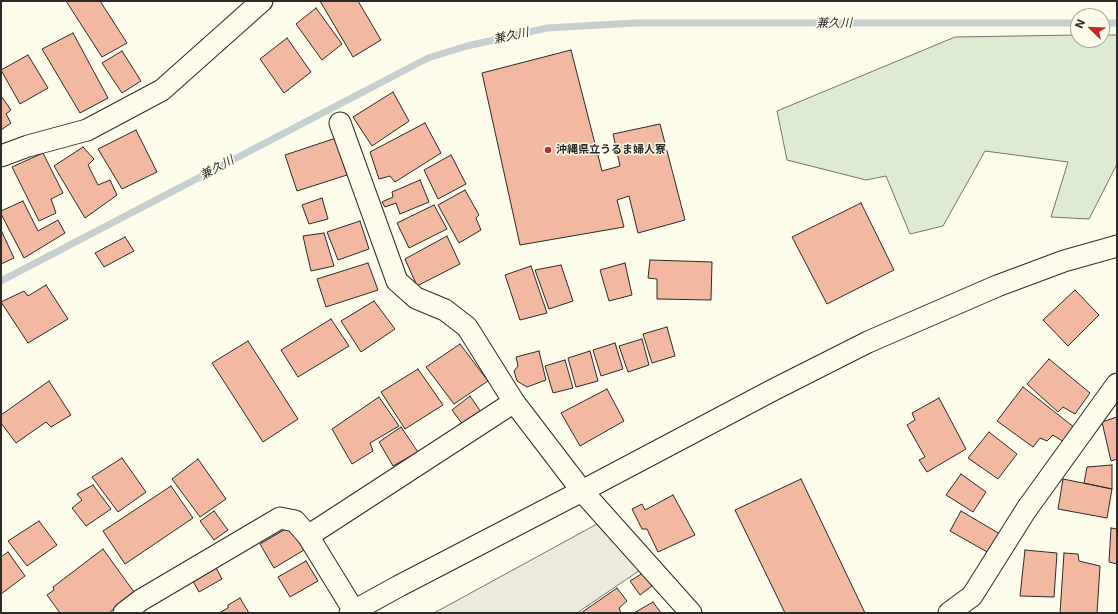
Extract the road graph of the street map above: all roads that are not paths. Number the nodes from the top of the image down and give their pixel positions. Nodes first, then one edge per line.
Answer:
1 (262, 1) edge
2 (340, 123) dead end
3 (1, 156) edge
4 (1117, 246) edge
5 (1117, 384) edge
6 (514, 402) junction
7 (582, 491) junction
8 (308, 536) junction
9 (352, 612) edge
10 (124, 613) edge
11 (691, 613) edge
12 (949, 613) edge

1 - 3 street
2 - 6 street
4 - 7 street
5 - 12 street
6 - 7 street
6 - 8 street
7 - 9 street
7 - 11 street
8 - 9 street
8 - 10 street

